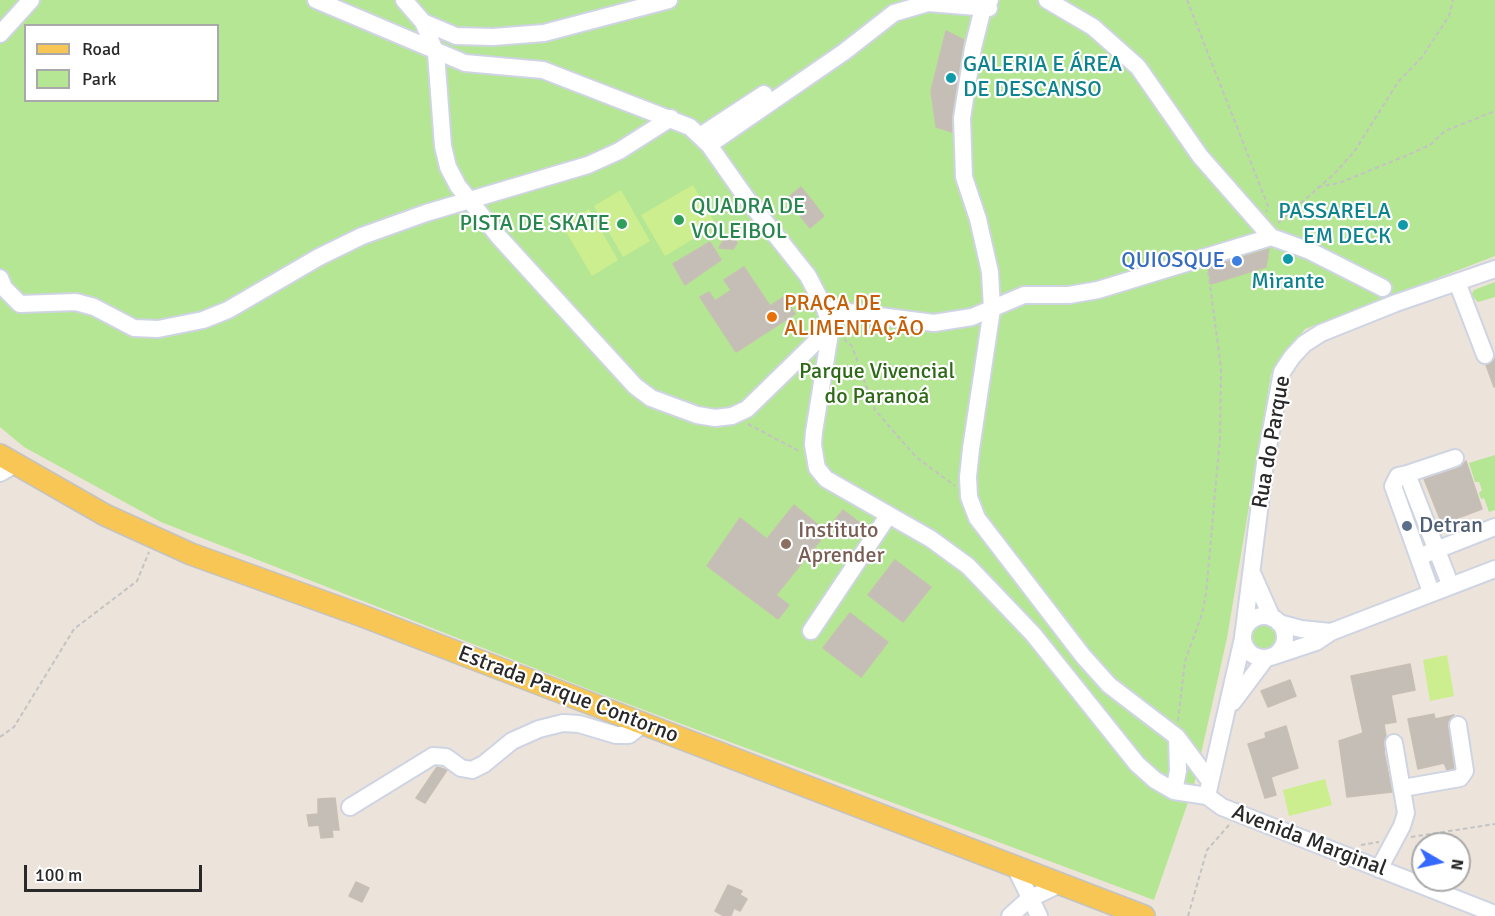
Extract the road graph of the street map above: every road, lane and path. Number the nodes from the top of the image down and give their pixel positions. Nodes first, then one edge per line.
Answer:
1 (31, 0) edge
2 (316, 0) edge
3 (404, 0) edge
4 (669, 0) edge
5 (896, 0) edge
6 (1047, 0) edge
7 (1187, 0) edge
8 (1453, 0) edge
9 (953, 2) edge
10 (989, 4) edge
11 (423, 22) junction
12 (0, 34) edge
13 (456, 36) junction
14 (435, 48) junction
15 (1495, 111) edge
16 (671, 118) junction
17 (705, 140) junction
18 (1315, 188) junction
19 (470, 200) junction
20 (1266, 232) junction
21 (1206, 256) junction
22 (1495, 269) edge
23 (0, 278) edge
24 (1457, 282) junction
25 (1383, 288) dead end
26 (825, 309) junction
27 (992, 309) junction
28 (831, 327) junction
29 (1485, 355) dead end
30 (732, 416) junction
31 (1455, 458) dead end
32 (814, 459) junction
33 (5, 464) edge
34 (1407, 474) junction
35 (969, 497) junction
36 (888, 516) junction
37 (1495, 527) edge
38 (155, 538) junction
39 (1436, 549) junction
40 (1418, 556) junction
41 (1495, 556) edge
42 (1495, 569) edge
43 (1251, 572) junction
44 (1448, 580) junction
45 (1431, 592) junction
46 (1276, 620) junction
47 (811, 631) dead end
48 (1331, 632) junction
49 (1244, 634) junction
50 (1270, 657) junction
51 (1228, 711) junction
52 (643, 724) junction
53 (1458, 724) dead end
54 (0, 737) edge
55 (1177, 737) junction
56 (1394, 743) dead end
57 (1208, 788) junction
58 (1403, 788) junction
59 (1174, 791) junction
60 (350, 807) dead end
61 (1236, 813) junction
62 (1015, 867) junction
63 (1379, 869) junction
64 (1060, 884) junction
65 (1029, 899) junction
66 (1495, 914) edge
67 (1010, 916) edge
68 (1039, 916) edge
69 (1144, 916) edge
70 (1188, 916) edge

1 - 12 street
2 - 14 street
3 - 11 street
4 - 13 street
5 - 17 street
6 - 20 street
7 - 20 path
8 - 18 path
9 - 10 street
9 - 17 street
10 - 27 street
11 - 13 street
11 - 14 street
13 - 14 street
14 - 16 street
14 - 19 street
15 - 18 path
16 - 17 street
16 - 19 street
17 - 26 street
18 - 20 path
19 - 23 street
19 - 30 street
20 - 21 street
20 - 25 street
21 - 27 street
21 - 55 path
22 - 24 street, Rua do Parque
24 - 29 street
24 - 43 street, Rua do Parque
26 - 27 street
26 - 28 street
27 - 35 street
28 - 30 street
28 - 32 street
28 - 35 path
30 - 32 path
31 - 34 street
32 - 36 street
33 - 38 main road, Estrada Parque Contorno
34 - 39 street
34 - 40 street
35 - 55 street
36 - 47 street
36 - 59 street
37 - 39 street
38 - 52 main road, Estrada Parque Contorno
38 - 54 path
39 - 40 street
39 - 44 street
40 - 45 street
41 - 44 street
42 - 44 street
43 - 46 street
43 - 49 street, Rua do Parque
44 - 45 street
45 - 48 street
46 - 48 street
46 - 49 street
46 - 50 street
48 - 50 street
49 - 50 street
49 - 51 street
50 - 51 street
51 - 57 street
52 - 60 street
52 - 62 main road, Estrada Parque Contorno
53 - 58 street
55 - 57 street
55 - 59 street
56 - 58 street
57 - 59 street
57 - 61 street, Avenida Marginal
58 - 63 street
61 - 63 street, Avenida Marginal
61 - 70 path
62 - 64 main road, Estrada Parque Contorno
62 - 65 street
63 - 66 street, Avenida Marginal
64 - 65 street
64 - 69 main road, Estrada Parque Contorno
65 - 67 street
65 - 68 street

